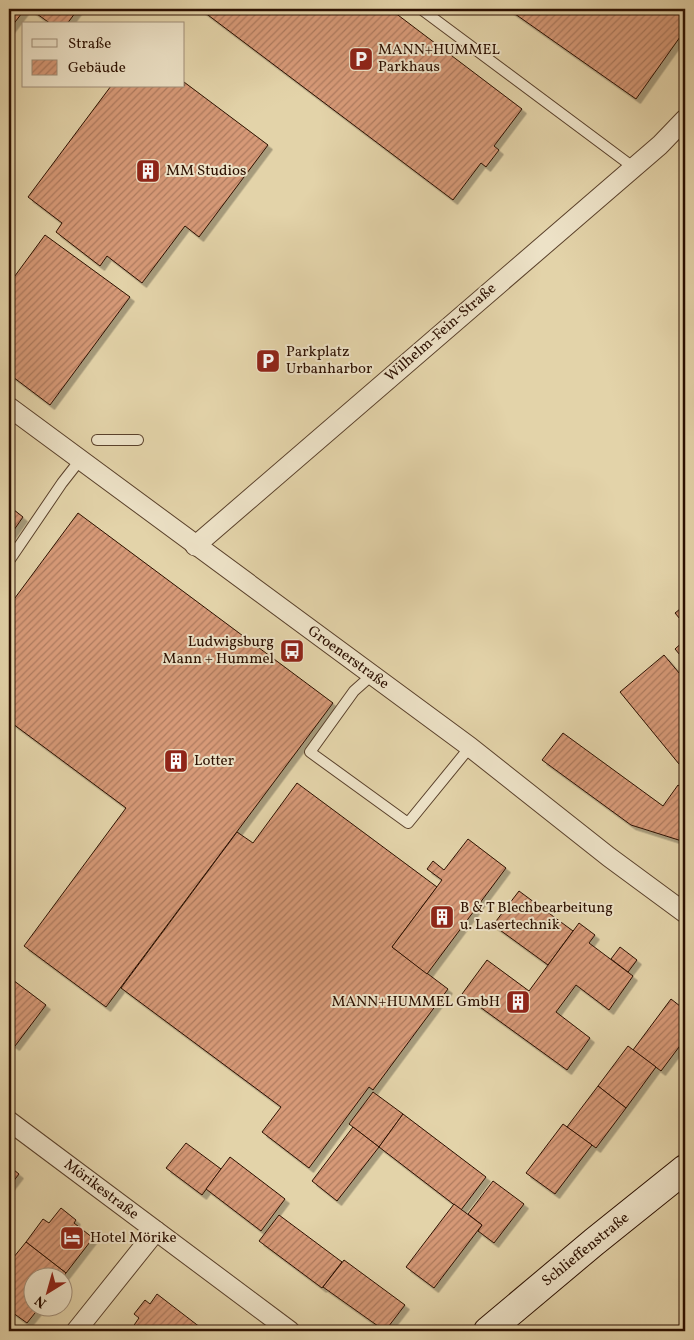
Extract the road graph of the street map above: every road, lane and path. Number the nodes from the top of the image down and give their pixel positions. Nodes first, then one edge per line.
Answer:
1 (421, 9) edge
2 (685, 119) edge
3 (634, 167) junction
4 (9, 407) edge
5 (96, 440) dead end
6 (138, 440) dead end
7 (80, 460) junction
8 (195, 546) junction
9 (9, 561) edge
10 (372, 676) junction
11 (470, 748) junction
12 (685, 913) edge
13 (9, 1121) edge
14 (685, 1169) edge
15 (156, 1231) junction
16 (76, 1331) edge
17 (290, 1331) edge
18 (488, 1331) edge

1 - 3 lane
2 - 3 street, Wilhelm-Fein-Straße
3 - 8 street, Wilhelm-Fein-Straße
4 - 7 street, Groenerstraße
5 - 6 lane
7 - 8 street, Groenerstraße
7 - 9 lane
8 - 10 street, Groenerstraße
10 - 11 street, Groenerstraße
10 - 11 lane
11 - 12 street, Groenerstraße
13 - 15 street, Mörikestraße
14 - 18 street, Schlieffenstraße
15 - 16 street
15 - 17 street, Mörikestraße

